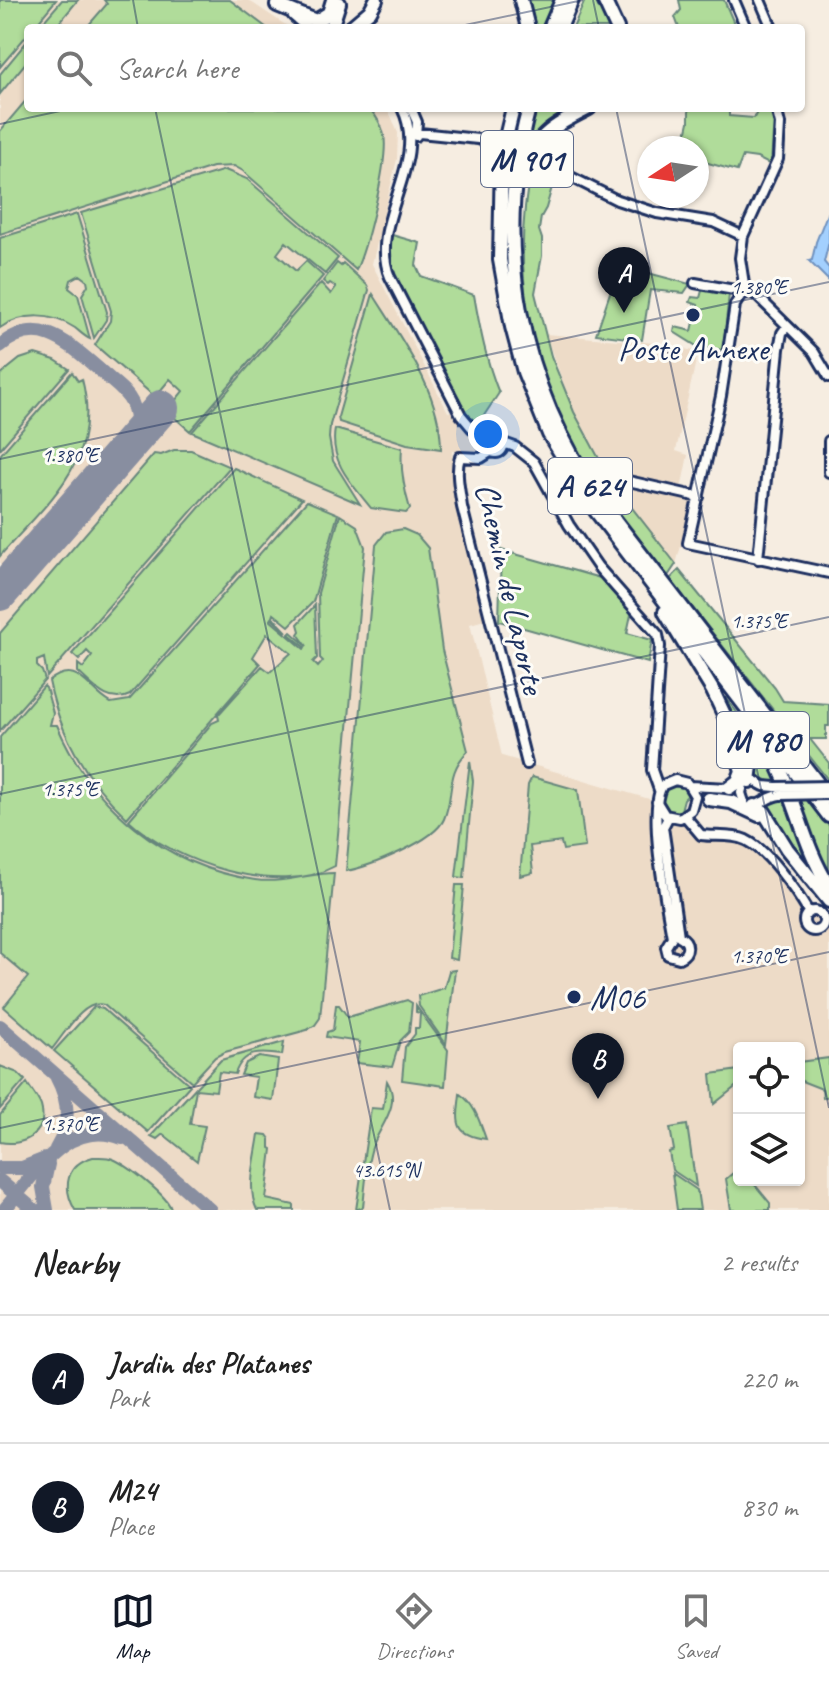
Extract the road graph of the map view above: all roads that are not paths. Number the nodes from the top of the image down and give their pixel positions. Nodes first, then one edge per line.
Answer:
1 (336, 0) edge
2 (376, 0) edge
3 (521, 0) edge
4 (562, 0) edge
5 (574, 0) edge
6 (604, 0) edge
7 (613, 0) edge
8 (734, 0) edge
9 (760, 0) edge
10 (273, 3) edge
11 (302, 24) edge
12 (333, 24) edge
13 (354, 24) edge
14 (527, 24) edge
15 (552, 24) edge
16 (565, 24) edge
17 (615, 24) edge
18 (624, 24) edge
19 (744, 24) edge
20 (770, 24) edge
21 (404, 112) edge
22 (413, 112) edge
23 (512, 112) edge
24 (520, 112) edge
25 (528, 112) edge
26 (581, 112) edge
27 (779, 112) edge
28 (413, 132) junction
29 (500, 204) junction
30 (743, 236) junction
31 (513, 240) junction
32 (695, 283) dead end
33 (744, 290) junction
34 (787, 326) junction
35 (829, 377) edge
36 (829, 441) edge
37 (497, 446) junction
38 (617, 466) dead end
39 (829, 472) edge
40 (699, 497) junction
41 (626, 551) junction
42 (758, 559) junction
43 (829, 573) edge
44 (665, 612) junction
45 (729, 725) junction
46 (653, 763) junction
47 (527, 764) dead end
48 (675, 780) junction
49 (746, 783) junction
50 (690, 786) junction
51 (764, 786) junction
52 (829, 786) edge
53 (729, 788) junction
54 (659, 790) junction
55 (778, 791) junction
56 (829, 795) edge
57 (709, 799) junction
58 (657, 802) junction
59 (754, 802) junction
60 (690, 810) junction
61 (669, 816) junction
62 (829, 816) edge
63 (769, 822) junction
64 (829, 886) edge
65 (829, 899) edge
66 (809, 913) junction
67 (826, 926) edge

1 - 10 highway
1 - 12 highway
2 - 13 highway
3 - 14 highway
4 - 15 highway
5 - 16 highway
6 - 17 highway
7 - 18 highway
8 - 19 street
9 - 20 street
10 - 11 street
21 - 28 street
22 - 28 street
23 - 29 highway, A 624
24 - 29 highway, A 624
25 - 31 highway, A 624
26 - 31 highway, M 901
27 - 30 street
28 - 30 street, bridge
28 - 37 street, Chemin de Laporte
29 - 41 highway, A 624
30 - 33 street
31 - 56 highway, A 624
32 - 33 street
33 - 34 street
33 - 40 street
34 - 35 street
34 - 42 street
36 - 39 street
37 - 46 street
37 - 47 street, Chemin de Laporte
38 - 40 street
40 - 42 street
41 - 44 highway, M 980
41 - 62 highway, A 624
42 - 43 street
44 - 45 highway
44 - 64 highway, M 980
45 - 49 highway
45 - 53 highway
46 - 48 street
46 - 54 street
48 - 50 street
48 - 54 street
49 - 51 street
49 - 53 street
49 - 59 street
50 - 53 street
50 - 60 street
51 - 55 street
51 - 59 street
52 - 55 street, bridge
54 - 58 street
55 - 56 street, bridge
55 - 59 street
57 - 59 street
57 - 60 street
57 - 63 highway
58 - 61 street
58 - 61 street
59 - 63 highway
60 - 61 street
60 - 66 street
63 - 65 highway
66 - 67 street
66 - 67 street

